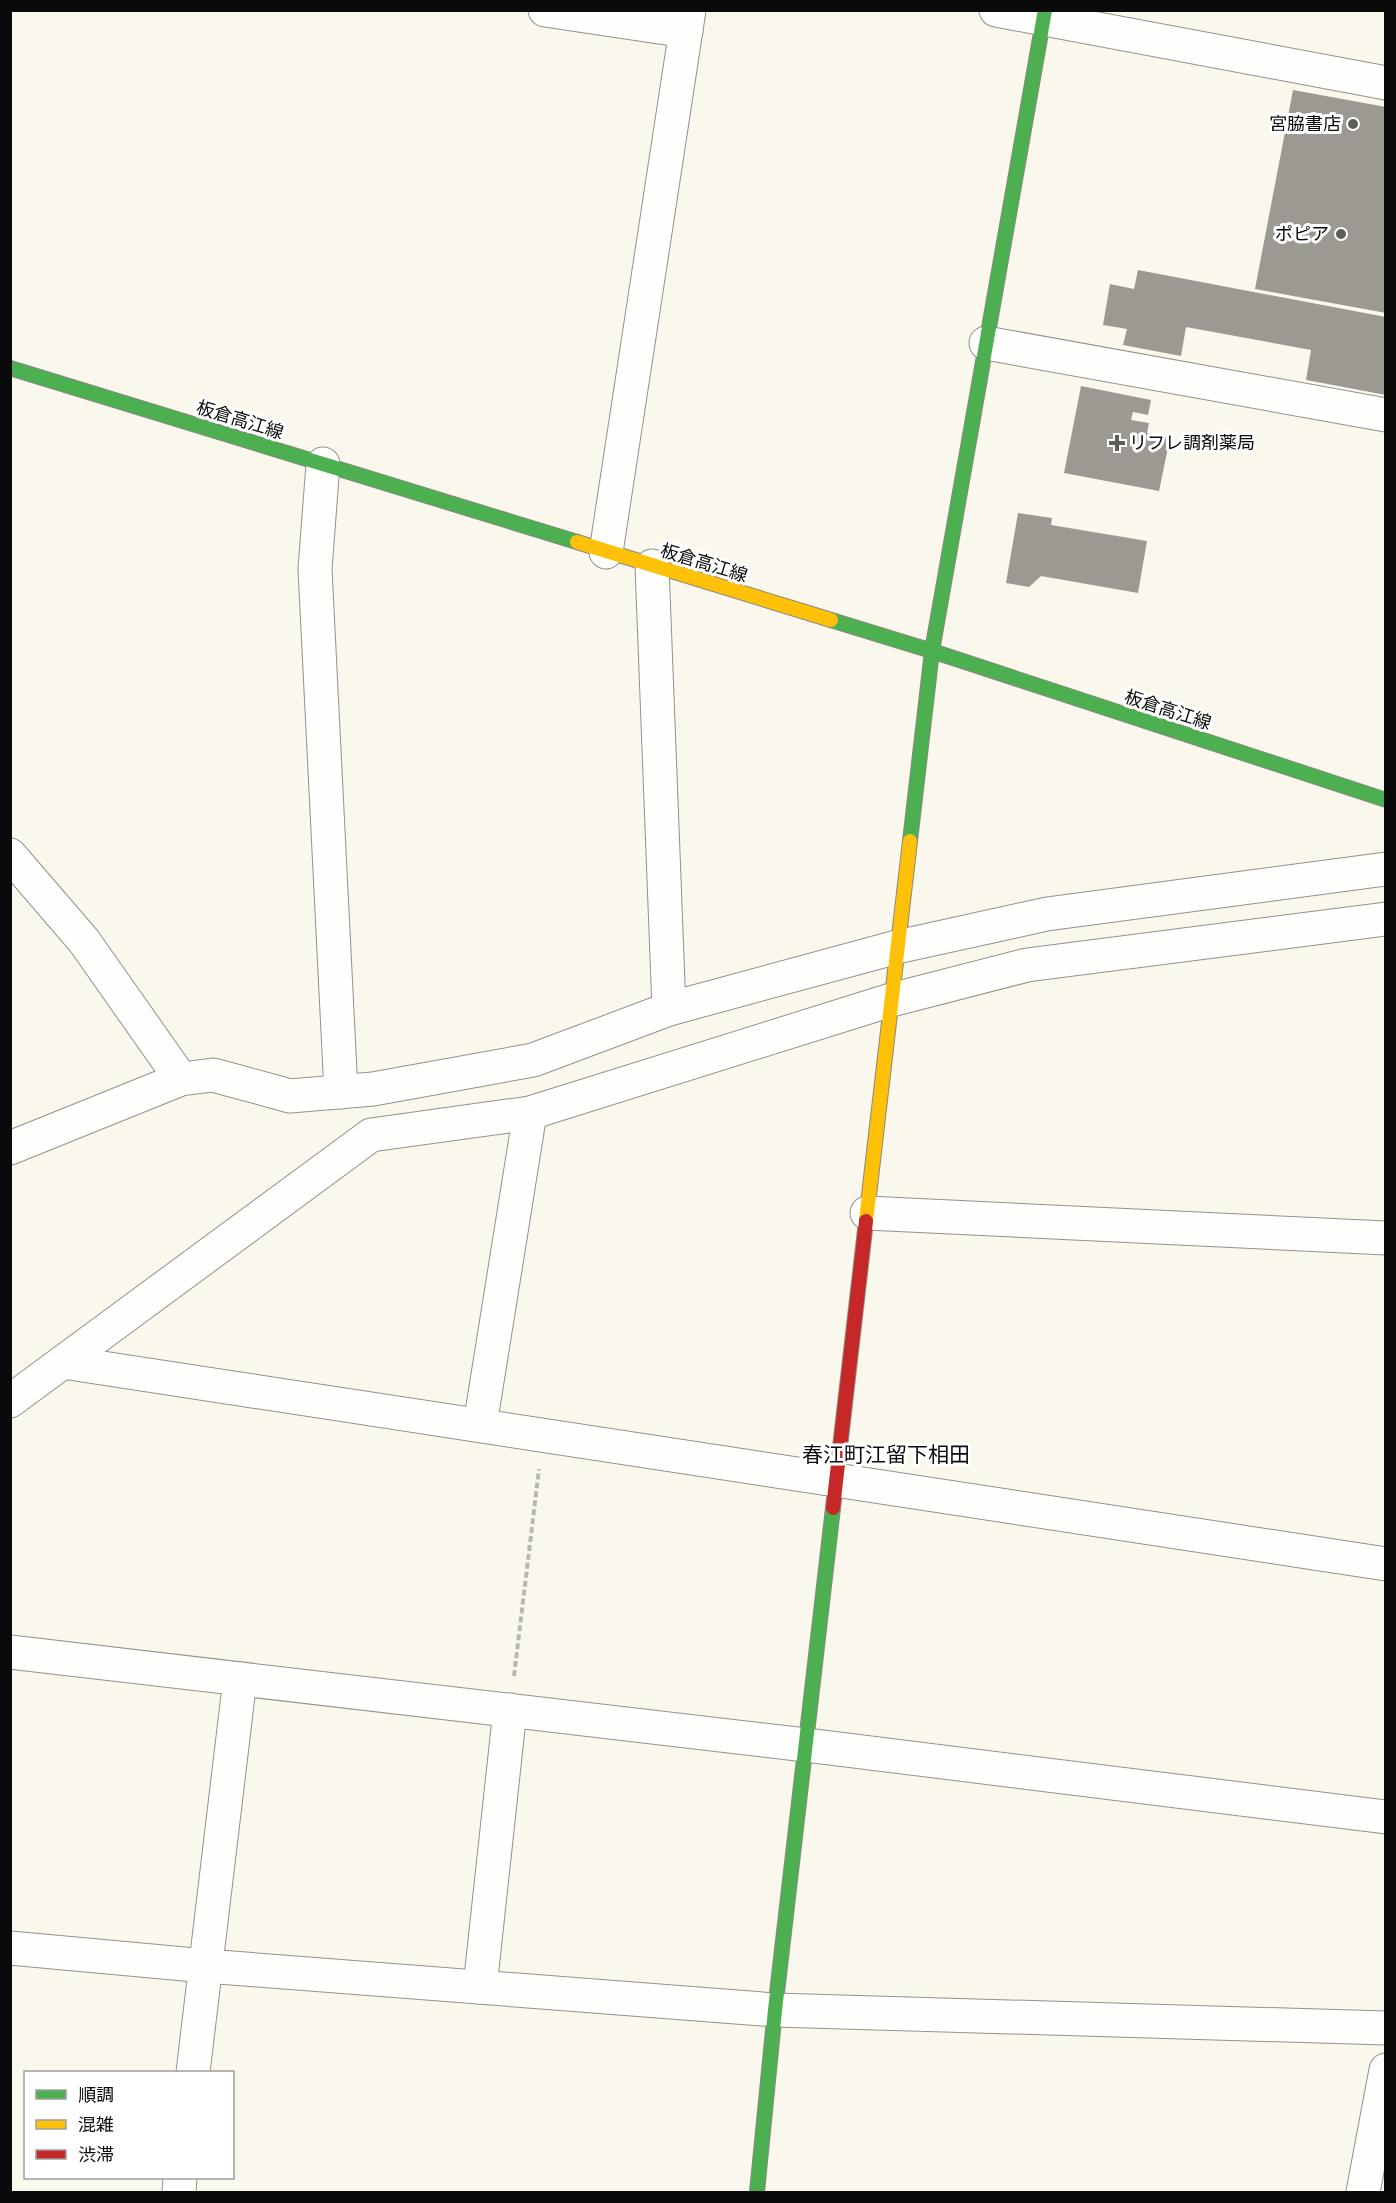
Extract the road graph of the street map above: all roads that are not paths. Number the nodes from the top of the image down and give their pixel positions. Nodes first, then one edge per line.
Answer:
1 (545, 10) edge
2 (996, 10) edge
3 (1044, 15) edge
4 (687, 21) edge
5 (1386, 83) edge
6 (986, 343) junction
7 (10, 368) edge
8 (1386, 414) edge
9 (323, 464) junction
10 (606, 552) junction
11 (652, 566) junction
12 (932, 651) junction
13 (1386, 800) edge
14 (10, 855) edge
15 (1386, 869) edge
16 (1386, 919) edge
17 (897, 947) junction
18 (891, 1000) junction
19 (669, 1009) junction
20 (181, 1079) junction
21 (341, 1092) junction
22 (530, 1113) junction
23 (10, 1148) edge
24 (867, 1213) junction
25 (1386, 1238) edge
26 (63, 1362) junction
27 (10, 1401) edge
28 (480, 1425) junction
29 (836, 1479) junction
30 (1386, 1564) edge
31 (10, 1652) edge
32 (240, 1679) junction
33 (510, 1710) junction
34 (806, 1745) junction
35 (1386, 1817) edge
36 (10, 1948) edge
37 (206, 1966) junction
38 (480, 1987) junction
39 (775, 2010) junction
40 (1386, 2028) edge
41 (1386, 2070) edge
42 (193, 2071) edge
43 (758, 2193) edge
44 (1364, 2193) edge

1 - 4 street
2 - 3 street
3 - 5 street
3 - 6 street
4 - 10 street
6 - 8 street
6 - 12 street
7 - 9 street, 板倉高江線
9 - 10 street, 板倉高江線
9 - 21 street
10 - 11 street, 板倉高江線
11 - 12 street, 板倉高江線
11 - 19 street
12 - 13 street, 板倉高江線
12 - 17 street
14 - 20 street
15 - 17 street
16 - 18 street
17 - 18 street
17 - 19 street
18 - 22 street
18 - 24 street
19 - 21 street
20 - 21 street
20 - 23 street
22 - 26 street
22 - 28 street
24 - 25 street
24 - 29 street
26 - 27 street
26 - 28 street
28 - 29 street
29 - 30 street
29 - 34 street
31 - 32 street
32 - 33 street
32 - 37 street
33 - 34 street
33 - 38 street
34 - 35 street
34 - 39 street
36 - 37 street
37 - 38 street
37 - 42 street
38 - 39 street
39 - 40 street
39 - 43 street
41 - 44 street

